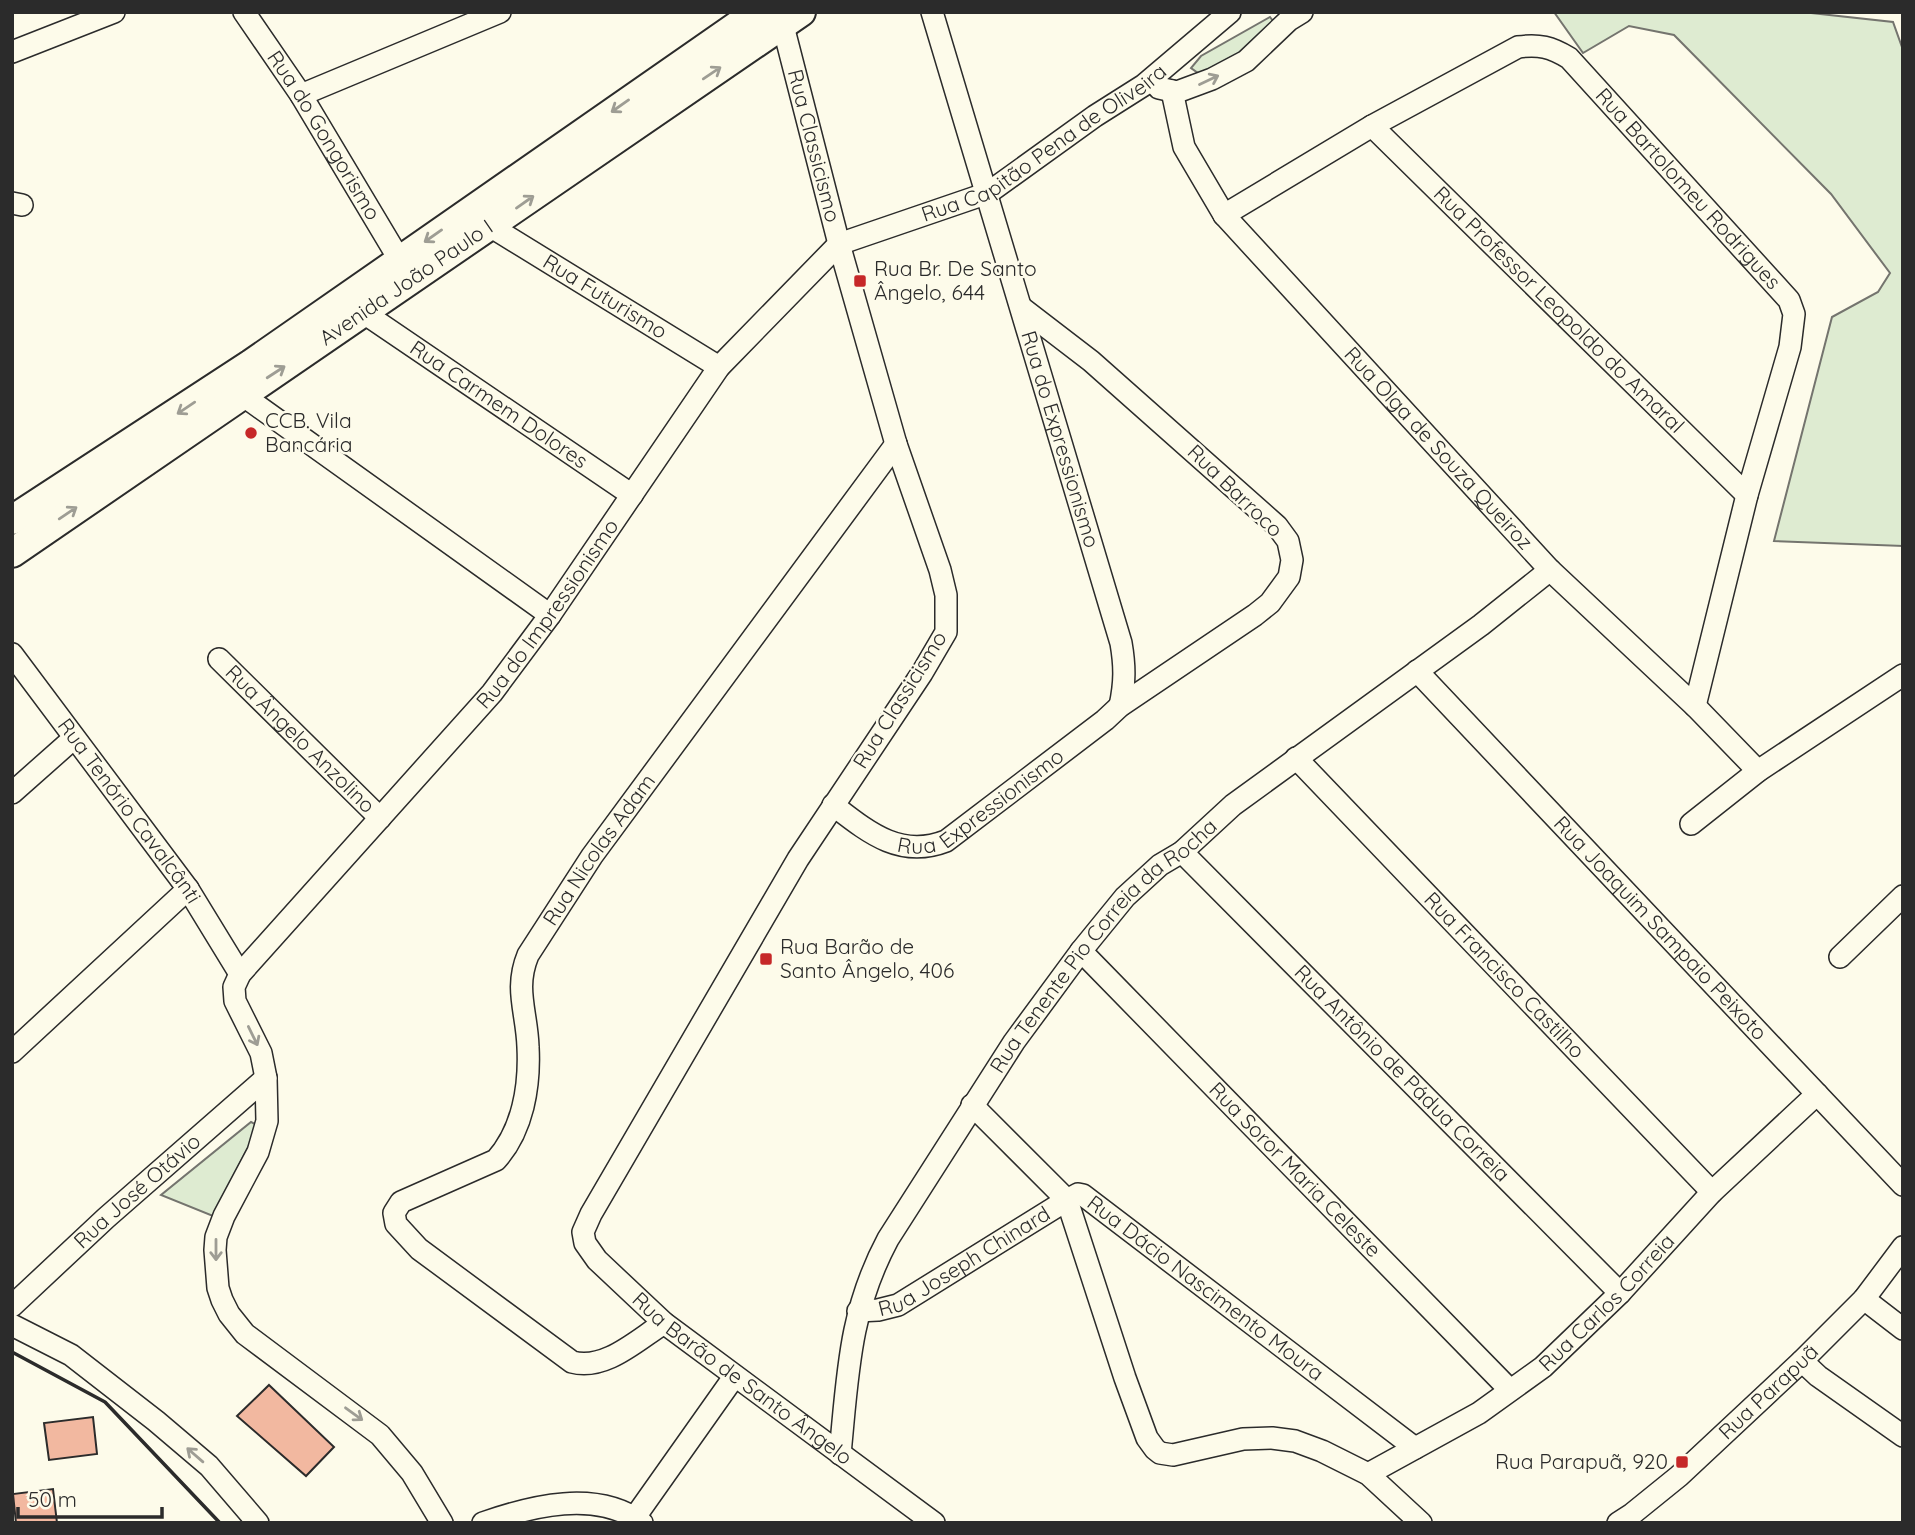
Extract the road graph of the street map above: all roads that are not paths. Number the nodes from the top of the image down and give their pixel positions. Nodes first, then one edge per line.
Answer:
1 (114, 12) edge
2 (244, 12) edge
3 (500, 12) edge
4 (757, 12) edge
5 (933, 12) edge
6 (1230, 12) edge
7 (1292, 15) edge
8 (787, 17) edge
9 (12, 52) edge
10 (1144, 85) junction
11 (1172, 90) junction
12 (301, 94) junction
13 (1372, 126) junction
14 (988, 193) junction
15 (1224, 215) junction
16 (490, 226) junction
17 (839, 244) junction
18 (400, 259) junction
19 (1022, 308) junction
20 (364, 313) junction
21 (719, 367) junction
22 (241, 394) junction
23 (896, 444) junction
24 (632, 495) junction
25 (1747, 495) junction
26 (12, 520) edge
27 (12, 553) edge
28 (1550, 570) junction
29 (550, 615) junction
30 (12, 654) edge
31 (219, 659) dead end
32 (1417, 671) junction
33 (1903, 676) edge
34 (1120, 706) junction
35 (1695, 706) junction
36 (74, 738) junction
37 (1296, 758) junction
38 (1758, 771) junction
39 (12, 793) edge
40 (833, 804) junction
41 (380, 818) junction
42 (1691, 824) dead end
43 (1182, 852) junction
44 (188, 889) junction
45 (1903, 896) edge
46 (1081, 951) junction
47 (1840, 957) dead end
48 (240, 974) junction
49 (12, 1052) edge
50 (265, 1078) junction
51 (1817, 1094) junction
52 (972, 1105) junction
53 (1903, 1185) edge
54 (1712, 1192) junction
55 (1067, 1200) junction
56 (591, 1214) joint
57 (1903, 1247) edge
58 (1620, 1293) junction
59 (1864, 1299) junction
60 (12, 1306) edge
61 (858, 1311) junction
62 (664, 1323) junction
63 (12, 1325) edge
64 (1903, 1329) edge
65 (1802, 1361) junction
66 (734, 1377) junction
67 (1510, 1390) junction
68 (1903, 1436) edge
69 (1415, 1448) junction
70 (840, 1454) junction
71 (1368, 1474) junction
72 (638, 1520) edge
73 (1631, 1520) edge
74 (258, 1523) edge
75 (442, 1523) edge
76 (483, 1523) edge
77 (934, 1523) edge
78 (1421, 1523) edge

1 - 9 street
2 - 12 street, Rua do Gongorismo
3 - 12 street
4 -> 18 main road, Avenida João Paulo I
5 - 14 street, Rua do Expressionismo
6 - 10 street, Rua Capitão Pena de Oliveira
11 -> 7 street
16 -> 8 main road, Avenida João Paulo I
8 - 17 street, Rua Classicismo
10 - 11 street
10 - 14 street, Rua Capitão Pena de Oliveira
11 - 15 street, Rua Olga de Souza Queiroz
12 - 18 street, Rua do Gongorismo
13 - 15 street, Rua Bartolomeu Rodrigues
13 - 25 street, Rua Professor Leopoldo do Amaral
13 - 25 street, Rua Bartolomeu Rodrigues
14 - 17 street, Rua Capitão Pena de Oliveira
14 - 19 street, Rua do Expressionismo
15 - 28 street, Rua Olga de Souza Queiroz
16 - 20 main road, Avenida João Paulo I
16 - 21 street, Rua Futurismo
17 - 21 street, Rua do Impressionismo
17 - 23 street, Rua Classicismo
18 -> 26 main road, Avenida João Paulo I
19 - 34 street, Rua do Expressionismo
19 - 34 street, Rua Barroco
22 -> 20 main road, Avenida João Paulo I
20 - 24 street, Rua Carmem Dolores
21 - 24 street, Rua do Impressionismo
27 -> 22 main road, Avenida João Paulo I
22 - 29 street
23 - 40 street, Rua Classicismo
23 - 62 street, Rua Nicolas Adam
24 - 29 street, Rua do Impressionismo
25 - 35 street, Rua Bartolomeu Rodrigues
28 - 32 street, Rua Tenente Pio Correia da Rocha
28 - 35 street, Rua Olga de Souza Queiroz
29 - 41 street, Rua do Impressionismo
30 - 36 street, Rua Tenório Cavalcânti
31 - 41 street, Rua Ângelo Anzolino
32 - 37 street, Rua Tenente Pio Correia da Rocha
32 - 51 street, Rua Joaquim Sampaio Peixoto
33 - 38 street
34 - 40 street, Rua Expressionismo
35 - 38 street, Rua Olga de Souza Queiroz
36 - 39 street
36 - 44 street, Rua Tenório Cavalcânti
37 - 43 street, Rua Tenente Pio Correia da Rocha
37 - 54 street, Rua Francisco Castilho
38 - 42 street
40 - 56 street, Rua Classicismo
41 - 48 street, Rua do Impressionismo
43 - 46 street, Rua Tenente Pio Correia da Rocha
43 - 58 street, Rua Antônio de Pádua Correia
44 - 48 street, Rua Tenório Cavalcânti
44 - 49 street
45 - 47 street
46 - 52 street, Rua Tenente Pio Correia da Rocha
46 - 67 street, Rua Soror Maria Celeste
48 -> 50 street
50 - 60 street, Rua José Otávio
50 -> 75 street
51 - 53 street, Rua Joaquim Sampaio Peixoto
51 - 54 street, Rua Carlos Correia
52 - 55 street, Rua Dácio Nascimento Moura
52 - 61 street, Rua Tenente Pio Correia da Rocha
54 - 58 street, Rua Carlos Correia
55 - 61 street, Rua Joseph Chinard
55 - 69 street, Rua Dácio Nascimento Moura
55 - 71 street
56 - 62 street, Rua Barão de Santo Ângelo
57 - 59 street, Rua Parapuã
58 - 67 street, Rua Carlos Correia
59 - 64 street
59 - 65 street, Rua Parapuã
61 - 70 street, Rua Tenente Pio Correia da Rocha
62 - 66 street, Rua Barão de Santo Ângelo
74 -> 63 street
65 - 68 street
65 - 73 street, Rua Parapuã
66 - 70 street, Rua Barão de Santo Ângelo
66 - 72 street
67 - 69 street, Rua Carlos Correia
69 - 71 street, Rua Carlos Correia
70 - 77 street, Rua Barão de Santo Ângelo
71 - 78 street
72 - 76 street

